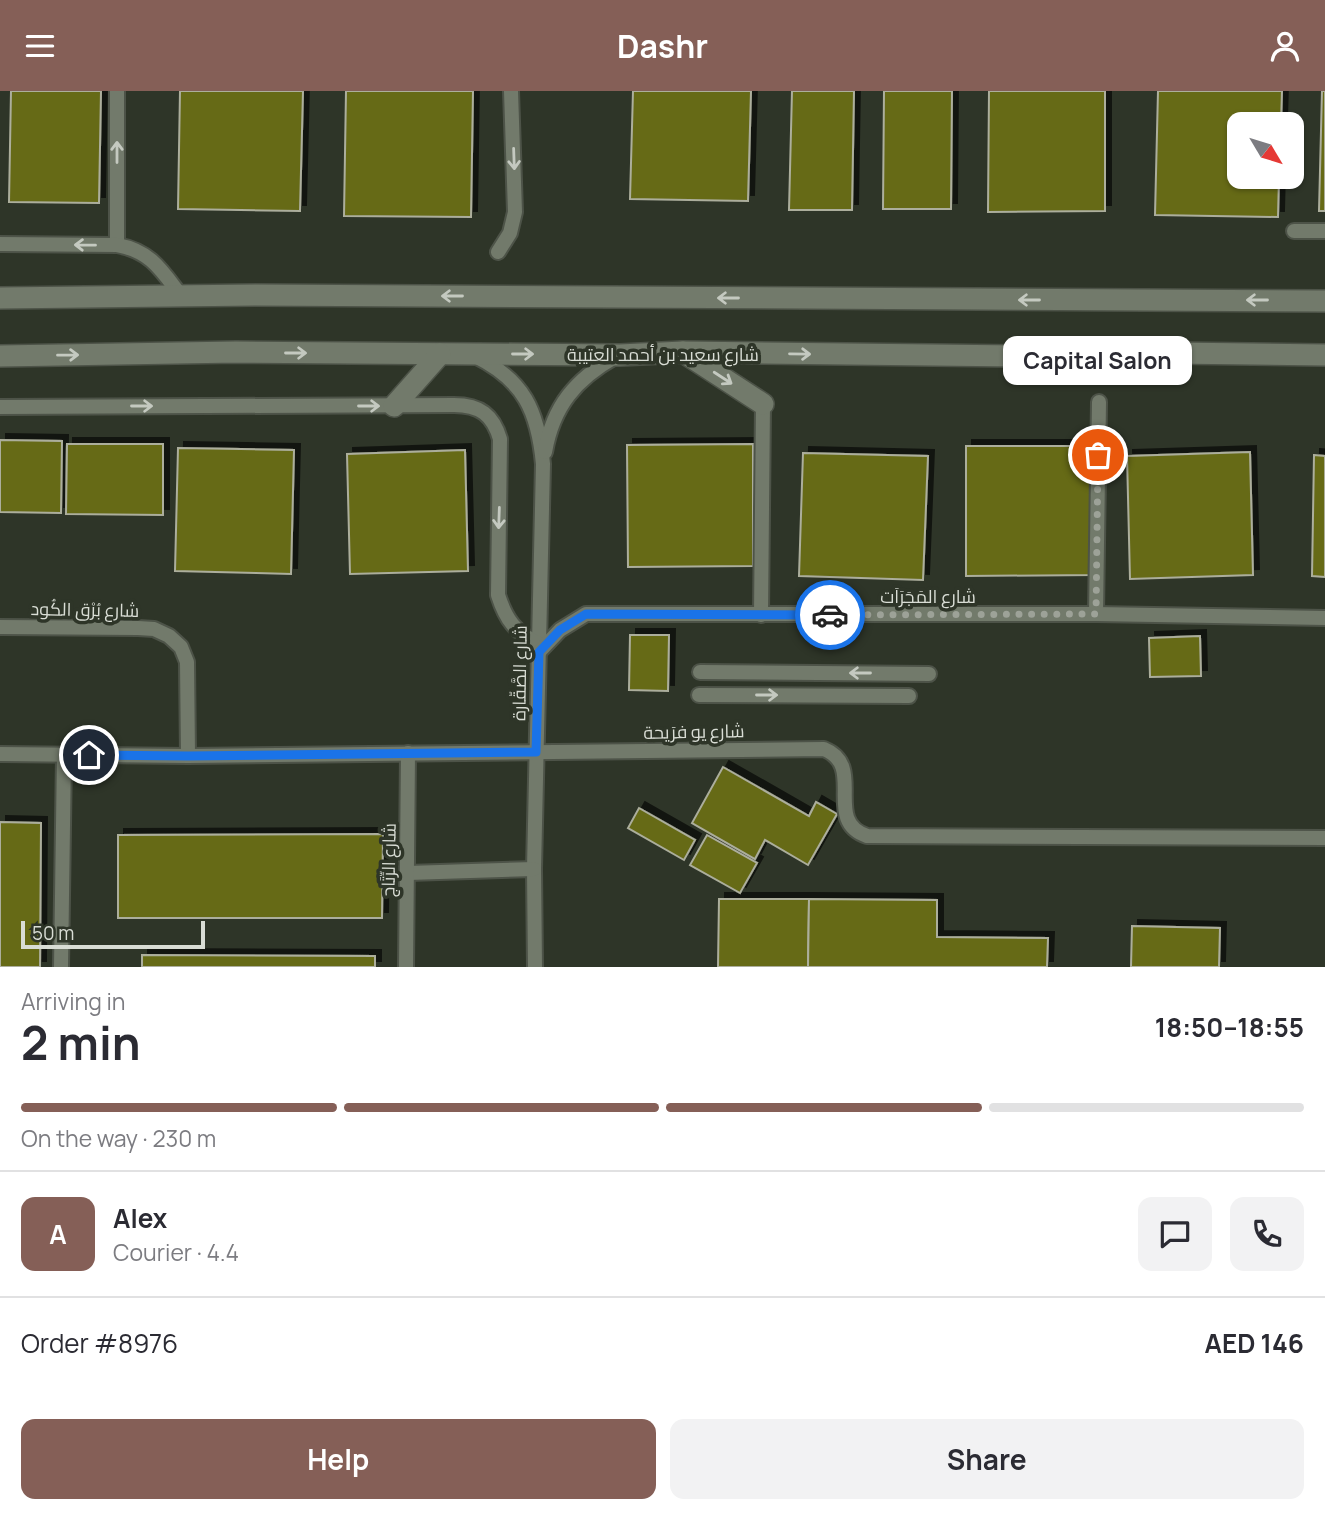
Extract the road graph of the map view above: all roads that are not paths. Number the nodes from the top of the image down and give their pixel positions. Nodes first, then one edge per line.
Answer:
1 (117, 91) edge
2 (511, 91) edge
3 (1325, 230) edge
4 (1294, 231) dead end
5 (0, 244) edge
6 (117, 245) junction
7 (498, 252) dead end
8 (181, 296) junction
9 (0, 298) edge
10 (1325, 301) edge
11 (683, 352) junction
12 (440, 354) junction
13 (469, 354) junction
14 (620, 355) junction
15 (1325, 355) edge
16 (0, 356) edge
17 (1099, 403) dead end
18 (763, 404) joint
19 (394, 406) junction
20 (0, 407) edge
21 (543, 464) junction
22 (1096, 614) junction
23 (761, 615) junction
24 (1325, 618) edge
25 (0, 628) edge
26 (539, 648) junction
27 (700, 672) dead end
28 (929, 674) dead end
29 (699, 695) dead end
30 (909, 695) dead end
31 (536, 752) junction
32 (0, 754) edge
33 (408, 754) junction
34 (64, 755) junction
35 (188, 756) junction
36 (1325, 838) edge
37 (534, 869) junction
38 (408, 873) junction
39 (61, 967) edge
40 (406, 967) edge
41 (536, 967) edge

6 -> 1 lane
2 -> 7 lane
3 - 4 lane
6 -> 5 lane
6 - 8 lane
8 - 9 main road
10 -> 8 main road
11 - 14 main road, شارع سعيد بن أحمد العتيبة
11 -> 15 main road, شارع سعيد بن أحمد العتيبة
11 -> 18 main road
12 - 13 main road, شارع سعيد بن أحمد العتيبة
16 -> 12 main road, شارع سعيد بن أحمد العتيبة
12 - 19 main road
13 -> 14 main road, شارع سعيد بن أحمد العتيبة
13 - 21 lane, شارع الصَّقّارة
14 - 21 lane, شارع الصَّقّارة
17 - 22 lane
18 - 23 lane
20 -> 19 lane
19 -> 26 lane
21 - 26 lane, شارع الصَّقّارة
22 - 23 lane, شارع المَجَرَاَت
22 - 24 lane, شارع المَجَرَاَت
23 - 26 lane, شارع المَجَرَاَت
25 - 35 lane, شارع بُرْق الكُود
26 - 31 lane, شارع الصَّقّارة
28 -> 27 lane
29 -> 30 lane
31 - 33 lane, شارع يو فرَيحة
31 - 36 lane, شارع يو فرَيحة
31 - 37 lane, شارع الصَّقّارة
32 - 34 lane, شارع يو فرَيحة
33 - 35 lane, شارع يو فرَيحة
33 - 38 lane, شارع الرِّتَاج
34 - 35 lane, شارع يو فرَيحة
34 - 39 lane
37 - 38 lane
37 - 41 lane, شارع الصَّقّارة
38 - 40 lane, شارع الرِّتَاج

